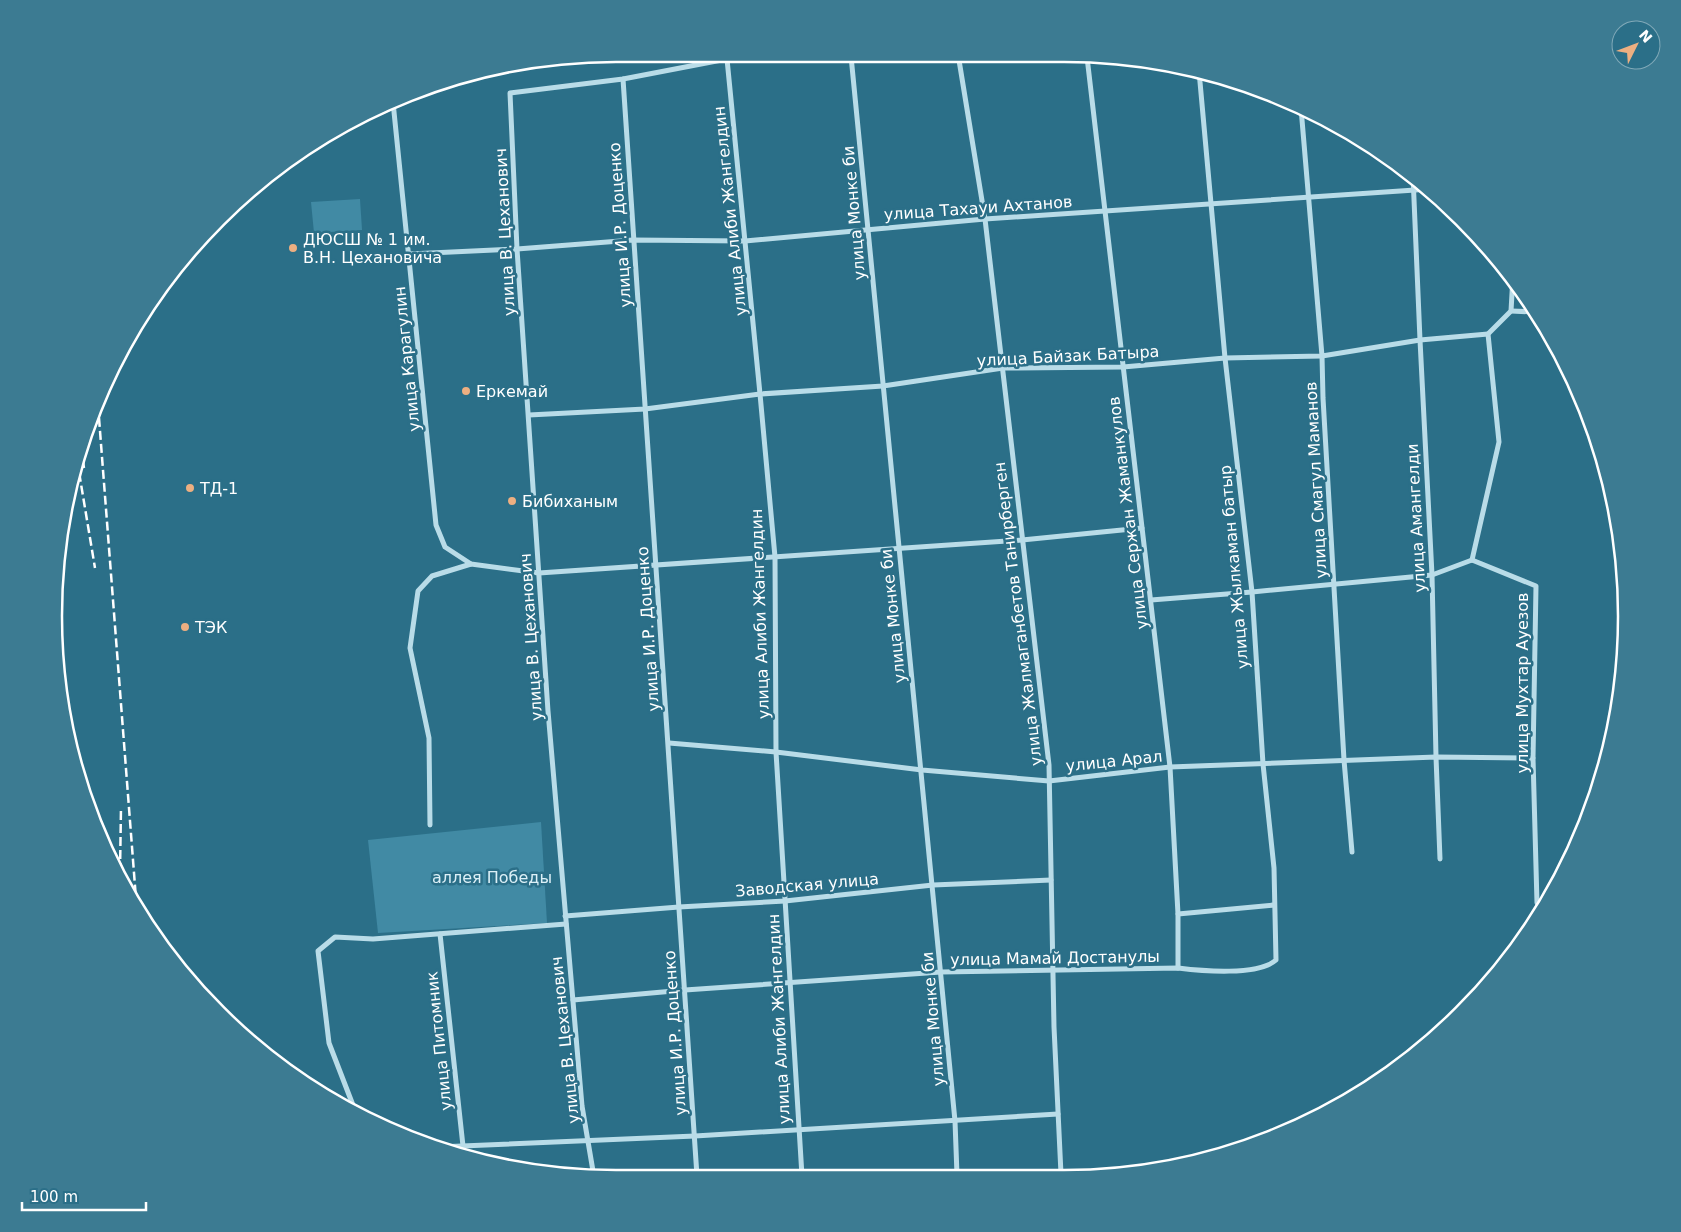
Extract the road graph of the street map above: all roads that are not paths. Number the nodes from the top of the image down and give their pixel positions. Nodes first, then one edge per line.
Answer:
1 (703, 62) edge
2 (727, 62) edge
3 (852, 62) edge
4 (959, 62) edge
5 (1088, 63) edge
6 (623, 79) junction
7 (1201, 79) edge
8 (394, 110) edge
9 (1302, 116) edge
10 (1414, 187) edge
11 (1418, 190) edge
12 (1414, 191) junction
13 (1308, 198) junction
14 (1210, 204) junction
15 (1105, 211) junction
16 (985, 220) junction
17 (868, 229) junction
18 (633, 240) junction
19 (745, 241) junction
20 (517, 249) junction
21 (408, 254) junction
22 (1512, 290) edge
23 (1511, 311) junction
24 (1527, 312) edge
25 (1488, 334) junction
26 (1420, 340) junction
27 (1322, 356) junction
28 (1225, 358) junction
29 (1002, 368) junction
30 (1123, 368) junction
31 (883, 386) junction
32 (760, 394) junction
33 (646, 409) junction
34 (529, 415) junction
35 (1142, 528) junction
36 (1022, 540) junction
37 (898, 548) junction
38 (774, 557) junction
39 (1472, 560) junction
40 (471, 564) junction
41 (657, 565) junction
42 (539, 573) junction
43 (1432, 575) junction
44 (1334, 585) junction
45 (1252, 592) junction
46 (1151, 600) junction
47 (669, 743) junction
48 (776, 752) junction
49 (1436, 757) junction
50 (1533, 758) junction
51 (1344, 760) junction
52 (1262, 764) junction
53 (1170, 768) junction
54 (922, 770) junction
55 (1049, 780) junction
56 (430, 825) dead end
57 (1352, 852) dead end
58 (1440, 859) dead end
59 (1051, 880) junction
60 (933, 885) junction
61 (785, 902) junction
62 (1537, 903) dead end
63 (1274, 905) junction
64 (680, 907) junction
65 (1178, 914) junction
66 (565, 916) junction
67 (566, 924) junction
68 (440, 934) junction
69 (1178, 968) junction
70 (941, 972) junction
71 (1052, 972) junction
72 (790, 983) junction
73 (685, 990) junction
74 (573, 1000) junction
75 (352, 1102) edge
76 (1058, 1114) junction
77 (955, 1120) junction
78 (798, 1130) junction
79 (695, 1136) junction
80 (587, 1140) junction
81 (458, 1146) edge
82 (463, 1146) junction
83 (592, 1169) edge
84 (697, 1170) edge
85 (801, 1170) edge
86 (957, 1170) edge
87 (1061, 1170) edge

1 - 6 street
2 - 19 street, улица Алиби Жангелдин
3 - 17 street, улица Монке би
4 - 16 street, улица Жалмаганбетов Танирберген
5 - 15 street, улица Сержан Жаманкулов
6 - 18 street, улица И.Р. Доценко
6 - 20 street, улица В. Цеханович
7 - 14 street, улица Жылкаман батыр
8 - 21 street, улица Карагулин
9 - 13 street, улица Смагул Маманов
10 - 12 street, улица Амангелди
11 - 12 street, улица Тахауи Ахтанов
12 - 13 street, улица Тахауи Ахтанов
12 - 26 street, улица Амангелди
13 - 14 street, улица Тахауи Ахтанов
13 - 27 street, улица Смагул Маманов
14 - 15 street, улица Тахауи Ахтанов
14 - 28 street, улица Жылкаман батыр
15 - 16 street, улица Тахауи Ахтанов
15 - 30 street, улица Сержан Жаманкулов
16 - 17 street, улица Тахауи Ахтанов
16 - 29 street, улица Жалмаганбетов Танирберген
17 - 19 street, улица Тахауи Ахтанов
17 - 31 street, улица Монке би
18 - 19 street, улица Тахауи Ахтанов
18 - 20 street, улица Тахауи Ахтанов
18 - 33 street, улица И.Р. Доценко
19 - 32 street, улица Алиби Жангелдин
20 - 21 street, улица Тахауи Ахтанов
20 - 34 street, улица В. Цеханович
21 - 40 street, улица Карагулин
22 - 23 street
23 - 24 street
23 - 25 street
25 - 26 street, улица Байзак Батыра
25 - 39 street
26 - 27 street, улица Байзак Батыра
26 - 43 street, улица Амангелди
27 - 28 street, улица Байзак Батыра
27 - 44 street, улица Смагул Маманов
28 - 30 street, улица Байзак Батыра
28 - 45 street, улица Жылкаман батыр
29 - 30 street, улица Байзак Батыра
29 - 31 street, улица Байзак Батыра
29 - 36 street, улица Жалмаганбетов Танирберген
30 - 35 street, улица Сержан Жаманкулов
31 - 32 street, улица Байзак Батыра
31 - 37 street, улица Монке би
32 - 33 street, улица Байзак Батыра
32 - 38 street, улица Алиби Жангелдин
33 - 34 street, улица Байзак Батыра
33 - 41 street, улица И.Р. Доценко
34 - 42 street, улица В. Цеханович
35 - 36 street
35 - 46 street, улица Сержан Жаманкулов
36 - 37 street
36 - 55 street, улица Жалмаганбетов Танирберген
37 - 38 street
37 - 54 street, улица Монке би
38 - 41 street
38 - 48 street, улица Алиби Жангелдин
39 - 43 street
39 - 50 street, улица Мухтар Ауезов
40 - 42 street
40 - 56 street
41 - 42 street
41 - 47 street, улица И.Р. Доценко
42 - 66 street, улица В. Цеханович
43 - 44 street
43 - 49 street, улица Амангелди
44 - 45 street
44 - 51 street, улица Смагул Маманов
45 - 46 street
45 - 52 street, улица Жылкаман батыр
46 - 53 street, улица Сержан Жаманкулов
47 - 48 street, улица Арал
47 - 64 street, улица И.Р. Доценко
48 - 54 street, улица Арал
48 - 61 street, улица Алиби Жангелдин
49 - 50 street, улица Арал
49 - 51 street, улица Арал
49 - 58 street, улица Амангелди
50 - 62 street, улица Мухтар Ауезов
51 - 52 street, улица Арал
51 - 57 street, улица Смагул Маманов
52 - 53 street, улица Арал
52 - 63 street, улица Жылкаман батыр
53 - 55 street, улица Арал
53 - 65 street, улица Сержан Жаманкулов
54 - 55 street, улица Арал
54 - 60 street, улица Монке би
55 - 59 street, улица Жалмаганбетов Танирберген
59 - 60 street, Заводская улица
59 - 71 street, улица Жалмаганбетов Танирберген
60 - 61 street, Заводская улица
60 - 70 street, улица Монке би
61 - 64 street, Заводская улица
61 - 72 street, улица Алиби Жангелдин
63 - 65 street
63 - 69 street, улица Жылкаман батыр
64 - 66 street, Заводская улица
64 - 73 street, улица И.Р. Доценко
65 - 69 street, улица Сержан Жаманкулов
66 - 67 street, улица В. Цеханович
67 - 68 street
67 - 74 street, улица В. Цеханович
68 - 75 street
68 - 82 street, улица Питомник
69 - 71 street, улица Мамай Достанулы
70 - 71 street, улица Мамай Достанулы
70 - 72 street, улица Мамай Достанулы
70 - 77 street, улица Монке би
71 - 76 street, улица Жалмаганбетов Танирберген
72 - 73 street, улица Мамай Достанулы
72 - 78 street, улица Алиби Жангелдин
73 - 74 street, улица Мамай Достанулы
73 - 79 street, улица И.Р. Доценко
74 - 80 street, улица В. Цеханович
76 - 77 street
76 - 87 street, улица Жалмаганбетов Танирберген
77 - 78 street
77 - 86 street, улица Монке би
78 - 79 street
78 - 85 street, улица Алиби Жангелдин
79 - 80 street
79 - 84 street, улица И.Р. Доценко
80 - 82 street
80 - 83 street, улица В. Цеханович
81 - 82 street

